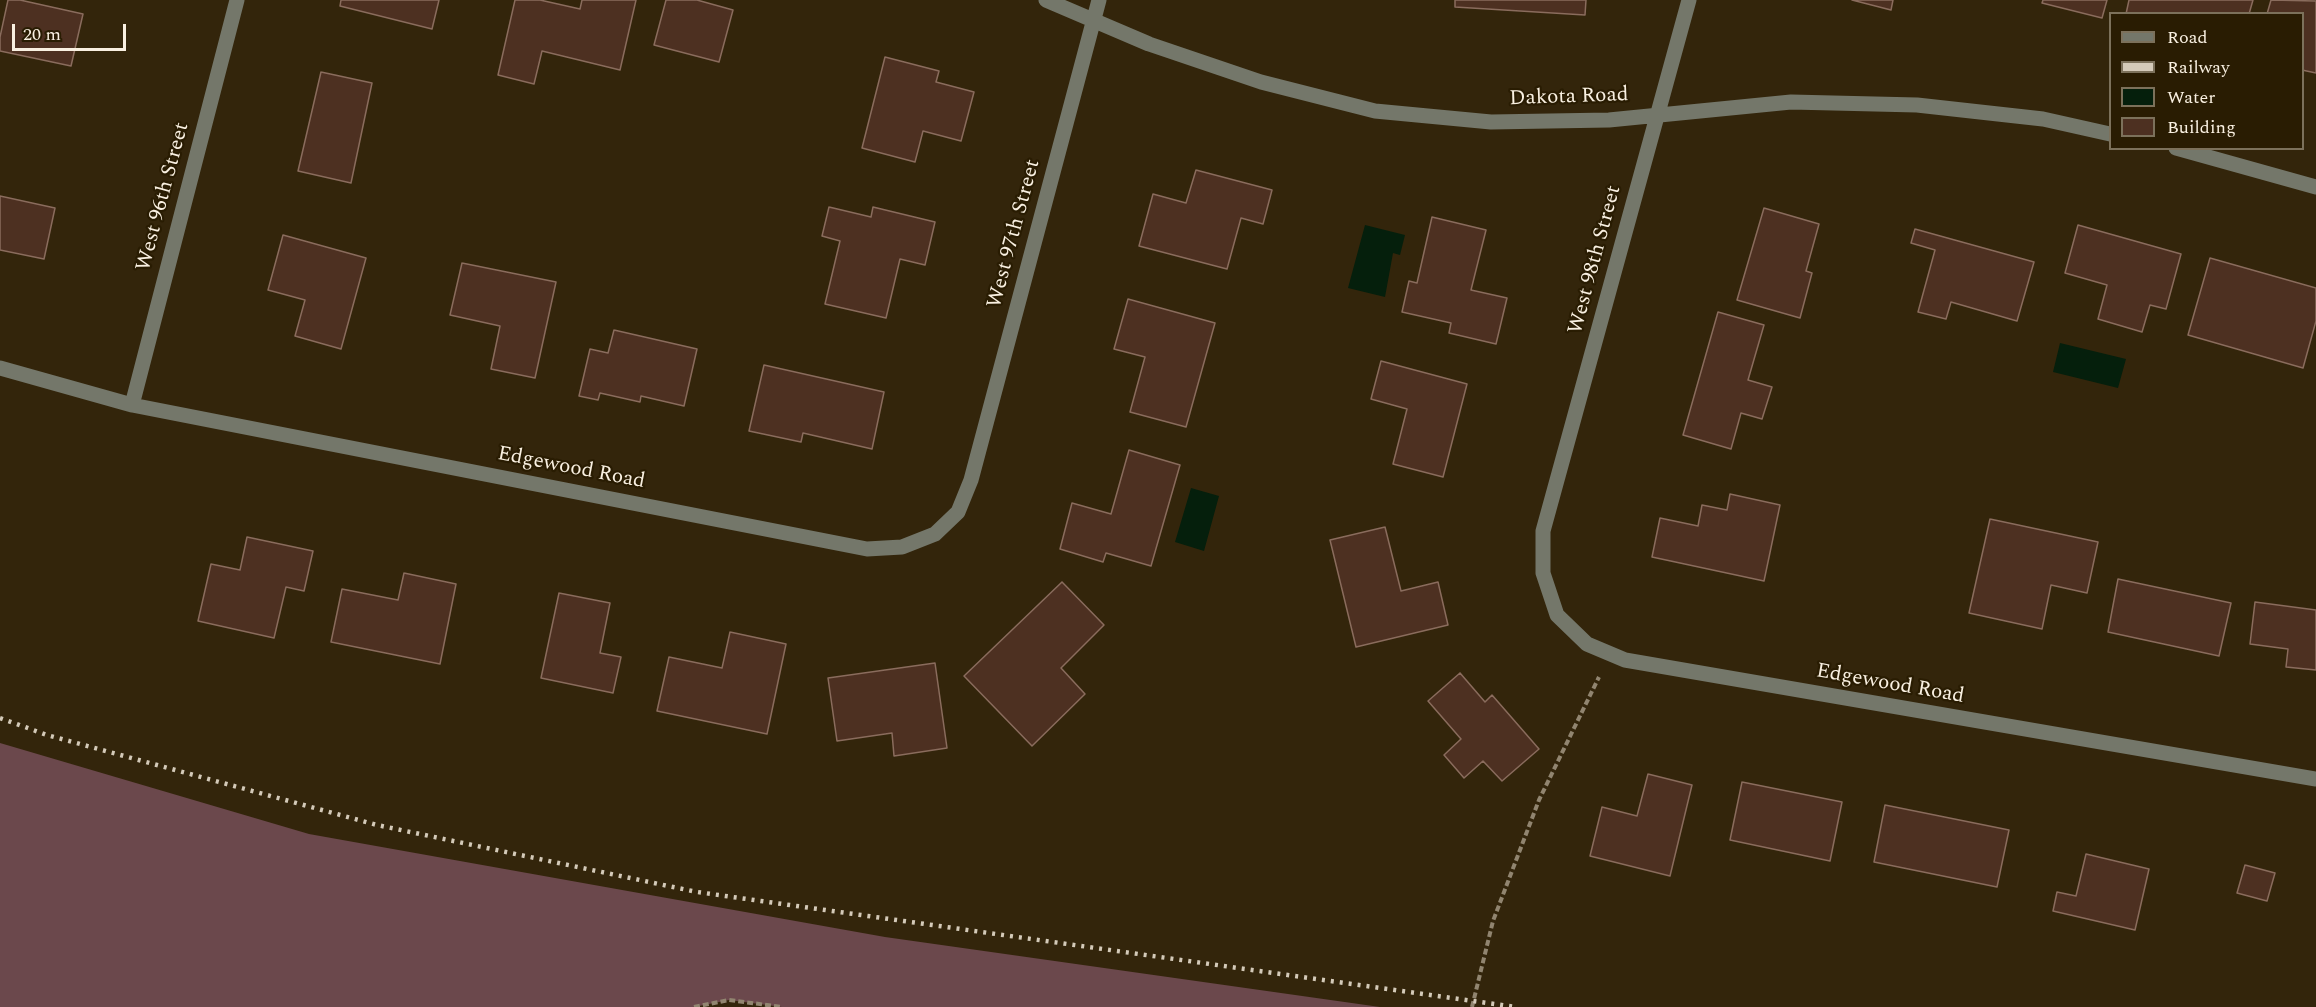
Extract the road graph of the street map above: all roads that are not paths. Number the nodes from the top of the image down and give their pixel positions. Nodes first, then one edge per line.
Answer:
1 (237, 0) edge
2 (1046, 0) edge
3 (1100, 0) edge
4 (1689, 0) edge
5 (1094, 21) junction
6 (1658, 114) junction
7 (2109, 134) edge
8 (2183, 150) edge
9 (2316, 187) edge
10 (0, 368) edge
11 (132, 405) junction
12 (971, 480) joint
13 (1543, 531) joint
14 (2316, 779) edge

1 - 11 street, West 96th Street
2 - 5 street, Dakota Road
3 - 5 street, West 97th Street
4 - 6 street, West 98th Street
5 - 6 street, Dakota Road
5 - 12 street, West 97th Street
6 - 7 street, Dakota Road
6 - 13 street, West 98th Street
8 - 9 street
10 - 11 street
11 - 12 street, Edgewood Road
13 - 14 street, Edgewood Road

